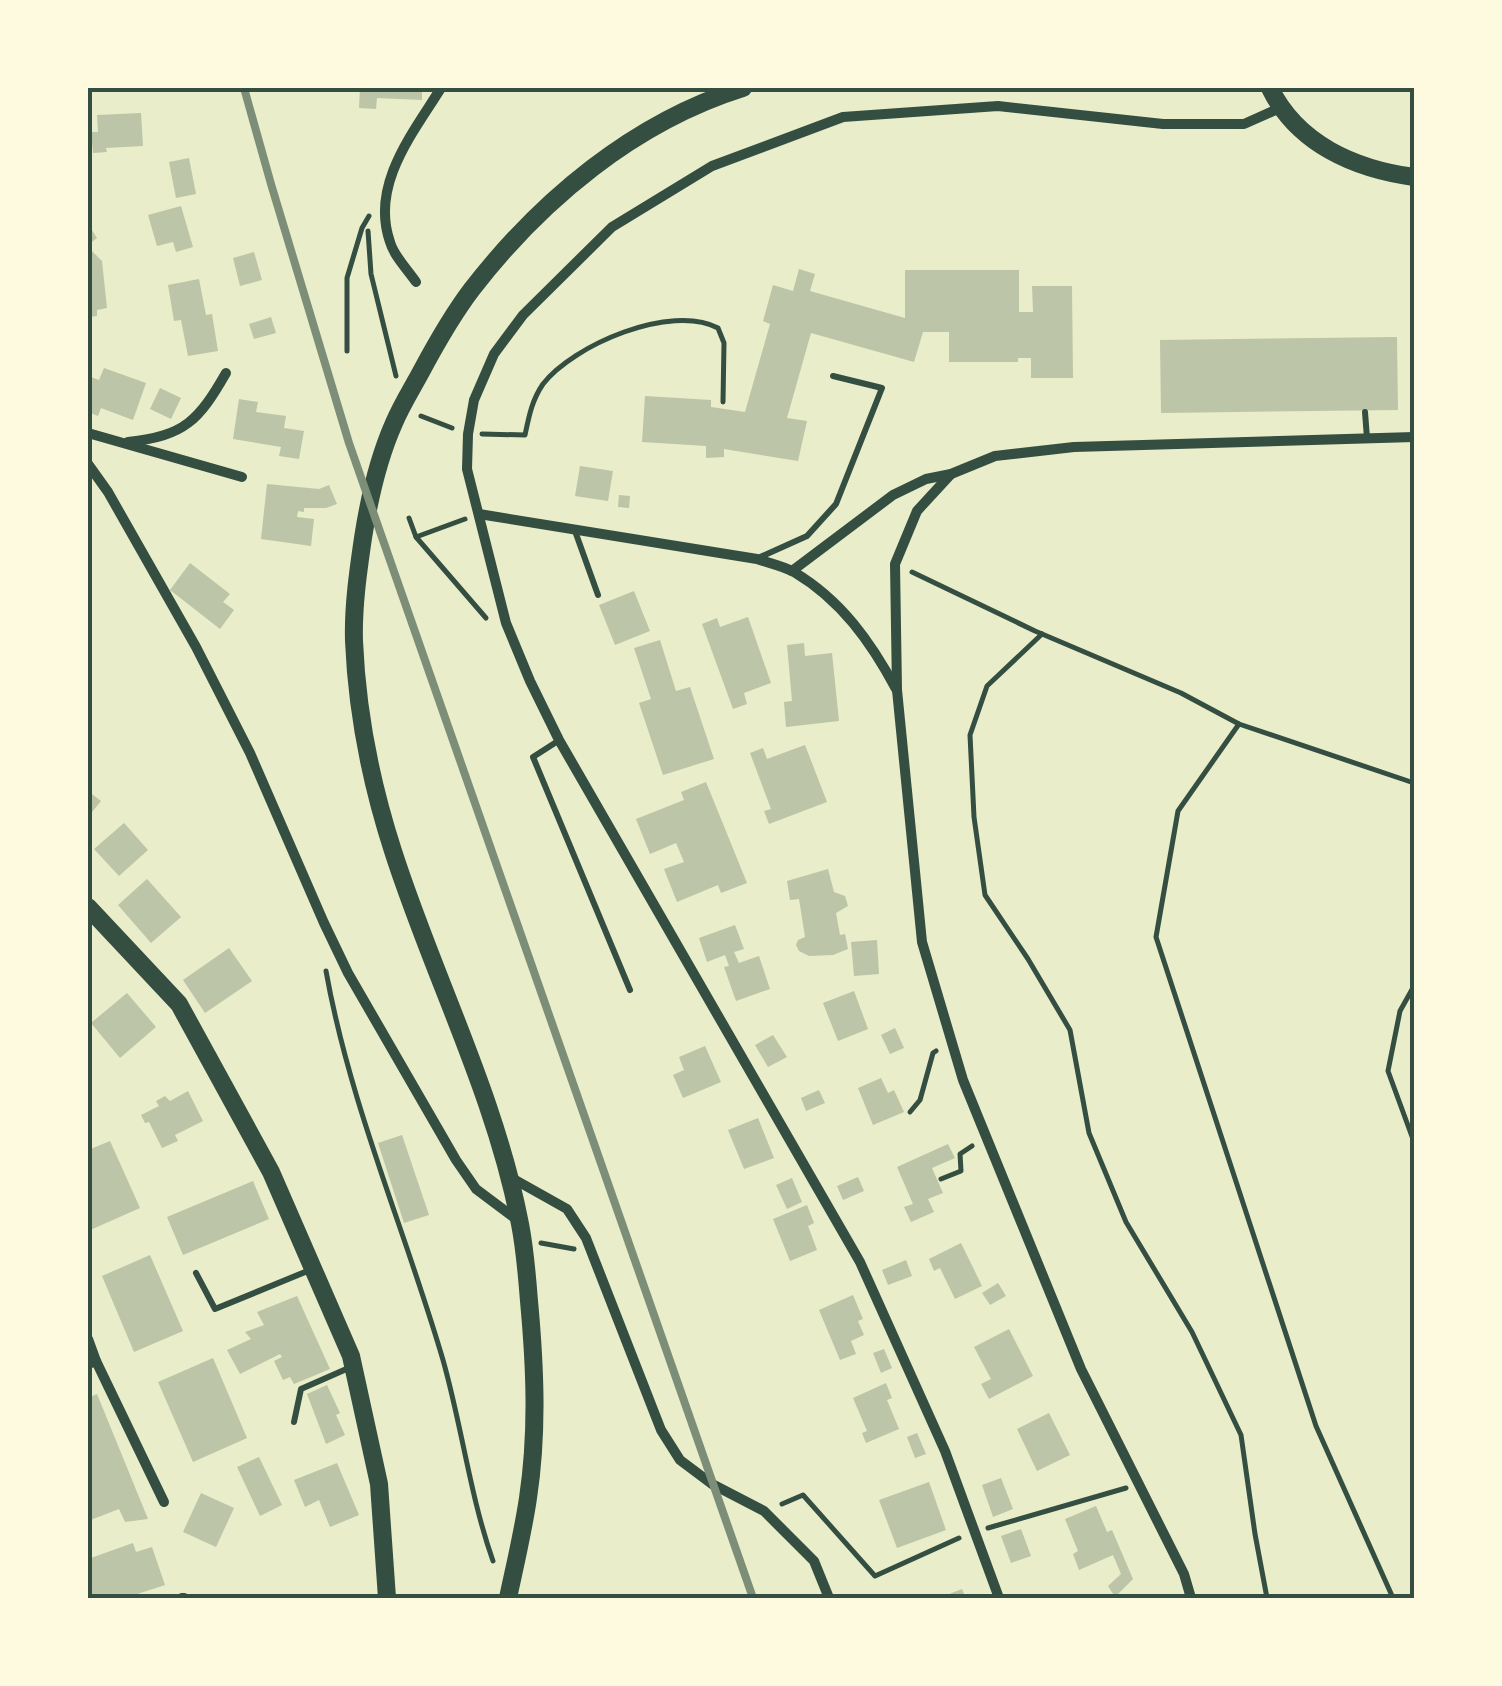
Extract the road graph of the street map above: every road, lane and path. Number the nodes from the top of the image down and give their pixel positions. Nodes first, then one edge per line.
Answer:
1 (441, 88) edge
2 (743, 88) edge
3 (1270, 88) edge
4 (1280, 108) junction
5 (391, 174) junction
6 (1414, 177) edge
7 (368, 218) junction
8 (416, 282) dead end
9 (347, 351) dead end
10 (226, 373) dead end
11 (833, 376) dead end
12 (404, 389) dead end
13 (723, 402) dead end
14 (413, 403) dead end
15 (1365, 412) dead end
16 (88, 433) edge
17 (468, 434) junction
18 (1414, 438) edge
19 (1367, 440) junction
20 (122, 442) junction
21 (88, 464) edge
22 (951, 474) junction
23 (242, 477) dead end
24 (479, 514) junction
25 (409, 518) dead end
26 (574, 530) junction
27 (416, 537) junction
28 (757, 559) junction
29 (895, 564) junction
30 (792, 571) junction
31 (598, 595) dead end
32 (506, 623) junction
33 (1042, 634) junction
34 (897, 690) junction
35 (1238, 724) junction
36 (560, 740) junction
37 (1414, 782) edge
38 (88, 907) edge
39 (324, 923) junction
40 (1414, 986) edge
41 (630, 990) dead end
42 (951, 1042) junction
43 (910, 1112) dead end
44 (987, 1136) junction
45 (1414, 1142) edge
46 (510, 1177) junction
47 (941, 1180) dead end
48 (522, 1231) junction
49 (592, 1253) junction
50 (313, 1268) junction
51 (196, 1273) dead end
52 (88, 1338) edge
53 (92, 1362) edge
54 (354, 1366) junction
55 (294, 1422) dead end
56 (1139, 1485) junction
57 (164, 1502) dead end
58 (764, 1511) junction
59 (481, 1526) dead end
60 (974, 1530) junction
61 (388, 1598) edge
62 (508, 1598) edge
63 (828, 1598) edge
64 (999, 1598) edge
65 (1191, 1598) edge
66 (1268, 1598) edge
67 (1393, 1598) edge

1 - 5 street
2 - 46 main road
3 - 4 main road
4 - 6 main road
4 - 17 street
5 - 7 path
5 - 8 street
7 - 9 path
7 - 12 path
10 - 20 street
11 - 28 lane
13 - 17 path
14 - 17 path
15 - 19 lane
16 - 20 street
17 - 24 street
18 - 19 street
19 - 22 street
20 - 23 street
21 - 39 street
22 - 29 street
22 - 30 street
24 - 26 street
24 - 27 path
24 - 32 street
25 - 27 path
26 - 28 street
26 - 31 lane
27 - 32 path
28 - 30 street
29 - 33 path
29 - 34 street
30 - 34 street
32 - 36 street
33 - 35 path
33 - 66 path
34 - 42 street
35 - 37 path
35 - 67 path
36 - 41 lane
36 - 60 street
38 - 50 main road
39 - 48 street
39 - 59 path
40 - 45 path
42 - 43 path
42 - 44 street
44 - 47 path
44 - 56 street
46 - 48 main road
46 - 49 street
48 - 49 path
48 - 62 main road
49 - 58 street
50 - 51 lane
50 - 54 main road
52 - 53 street
53 - 57 street
54 - 55 lane
54 - 61 main road
56 - 60 path
56 - 65 street
58 - 60 path
58 - 63 street
60 - 64 street

